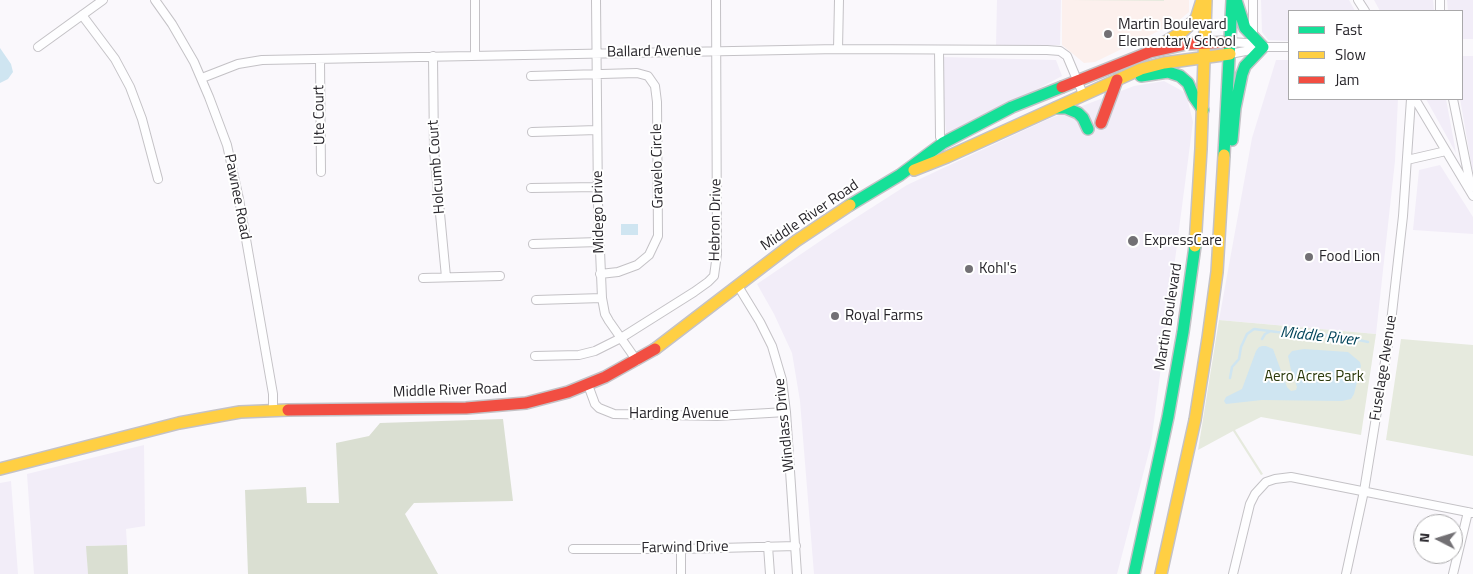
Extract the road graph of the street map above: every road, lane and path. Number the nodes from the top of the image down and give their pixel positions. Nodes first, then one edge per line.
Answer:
1 (103, 0) edge
2 (155, 0) edge
3 (474, 0) edge
4 (596, 0) edge
5 (716, 0) edge
6 (839, 0) edge
7 (1202, 0) edge
8 (1206, 0) edge
9 (1232, 0) edge
10 (1236, 0) edge
11 (1253, 0) edge
12 (82, 15) junction
13 (1253, 37) junction
14 (1205, 43) junction
15 (38, 47) dead end
16 (1263, 47) junction
17 (1288, 47) edge
18 (1230, 48) junction
19 (838, 49) junction
20 (939, 50) junction
21 (716, 51) junction
22 (1150, 52) junction
23 (596, 53) junction
24 (433, 56) junction
25 (474, 56) junction
26 (1205, 58) junction
27 (320, 59) junction
28 (596, 74) junction
29 (531, 76) dead end
30 (202, 78) junction
31 (1078, 80) junction
32 (1117, 80) junction
33 (1083, 94) junction
34 (1411, 100) edge
35 (1416, 100) edge
36 (1453, 100) edge
37 (1054, 108) junction
38 (1203, 110) junction
39 (1101, 123) dead end
40 (1088, 129) dead end
41 (598, 130) junction
42 (532, 132) dead end
43 (943, 143) junction
44 (1446, 151) junction
45 (1407, 160) junction
46 (321, 172) dead end
47 (900, 175) junction
48 (158, 178) dead end
49 (598, 187) junction
50 (531, 188) dead end
51 (1473, 195) edge
52 (1222, 201) junction
53 (599, 242) junction
54 (533, 244) dead end
55 (600, 274) junction
56 (500, 276) dead end
57 (446, 277) junction
58 (423, 278) dead end
59 (738, 286) junction
60 (602, 298) junction
61 (536, 300) dead end
62 (621, 338) junction
63 (535, 356) dead end
64 (637, 361) junction
65 (588, 385) junction
66 (273, 410) junction
67 (786, 412) junction
68 (0, 469) edge
69 (1364, 491) junction
70 (1471, 513) edge
71 (768, 546) junction
72 (796, 546) junction
73 (573, 549) dead end
74 (680, 549) junction
75 (681, 574) edge
76 (770, 574) edge
77 (797, 574) edge
78 (1134, 574) edge
79 (1161, 574) edge
80 (1234, 574) edge
81 (1346, 574) edge
82 (1453, 574) edge

1 - 12 street
2 - 30 street, Pawnee Road
3 - 25 street
4 - 23 street, Midego Drive
5 - 21 street, Hebron Drive
6 - 19 street
7 - 22 street
8 - 14 street, Martin Boulevard
9 - 18 street
10 - 13 street
11 - 13 street
12 - 15 street
12 - 48 street
13 - 16 street
14 - 18 street, Middle River Road
14 - 22 street, Middle River Road
14 - 26 street, Martin Boulevard
16 - 17 street, Middle River Road
16 - 18 street, Middle River Road
16 - 18 street, Middle River Road
16 - 52 street
18 - 26 street, Middle River Road
18 - 52 street
19 - 20 street, Ballard Avenue
19 - 21 street, Ballard Avenue
20 - 31 street, Ballard Avenue
20 - 43 street
21 - 23 street, Ballard Avenue
21 - 62 street, Hebron Drive
22 - 31 street, Middle River Road
23 - 25 street, Ballard Avenue
23 - 28 street, Midego Drive
24 - 25 street, Ballard Avenue
24 - 27 street, Ballard Avenue
24 - 57 street, Holcumb Court
26 - 32 street, Middle River Road
26 - 38 street, Martin Boulevard
27 - 30 street, Ballard Avenue
27 - 46 street, Ute Court
28 - 29 street, Gravelo Circle
28 - 41 street, Midego Drive
28 - 55 street, Gravelo Circle
30 - 66 street, Pawnee Road
31 - 33 street, Ballard Avenue
31 - 43 street, Middle River Road
32 - 33 street, Middle River Road
32 - 38 street
32 - 39 street
33 - 37 street, Middle River Road
34 - 45 street, Fuselage Avenue
35 - 44 street
36 - 51 street
37 - 40 street
37 - 47 street, Middle River Road
38 - 78 street, Martin Boulevard
41 - 42 street
41 - 49 street, Midego Drive
43 - 47 street, Middle River Road
44 - 45 street
44 - 51 street
45 - 69 street, Fuselage Avenue
47 - 59 street, Middle River Road
49 - 50 street
49 - 53 street, Midego Drive
52 - 79 street
53 - 54 street
53 - 55 street, Midego Drive
55 - 60 street, Midego Drive
56 - 57 street
57 - 58 street
59 - 64 street, Middle River Road
59 - 67 street, Windlass Drive
60 - 61 street
60 - 62 street, Midego Drive
62 - 63 street, Hebron Drive
62 - 64 street, Midego Drive
64 - 65 street, Middle River Road
65 - 66 street, Middle River Road
65 - 67 street, Harding Avenue
66 - 68 street, Middle River Road
67 - 72 street, Windlass Drive
69 - 70 street
69 - 80 street
69 - 81 street, Fuselage Avenue
70 - 82 street
71 - 72 street, Farwind Drive
71 - 74 street, Farwind Drive
71 - 76 street
72 - 77 street, Windlass Drive
73 - 74 street, Farwind Drive
74 - 75 street

